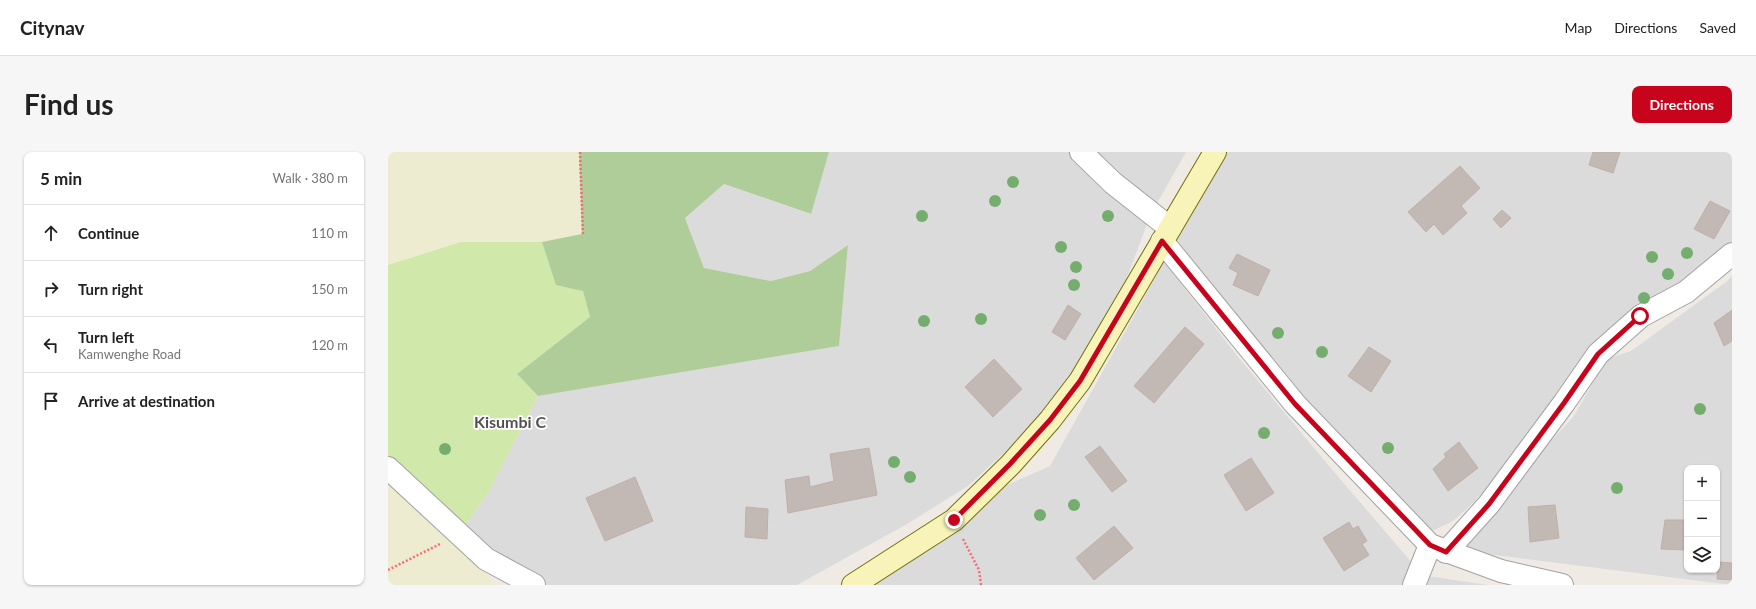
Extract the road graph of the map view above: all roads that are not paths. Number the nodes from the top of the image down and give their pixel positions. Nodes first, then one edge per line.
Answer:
1 (1081, 152) edge
2 (1215, 152) edge
3 (1166, 234) junction
4 (1732, 254) edge
5 (388, 468) edge
6 (1438, 549) junction
7 (534, 585) edge
8 (853, 585) edge
9 (1414, 585) edge
10 (1562, 585) edge

1 - 3 street
2 - 3 main road
3 - 6 street
3 - 8 main road
4 - 6 street
5 - 7 street
6 - 9 street
6 - 10 street

